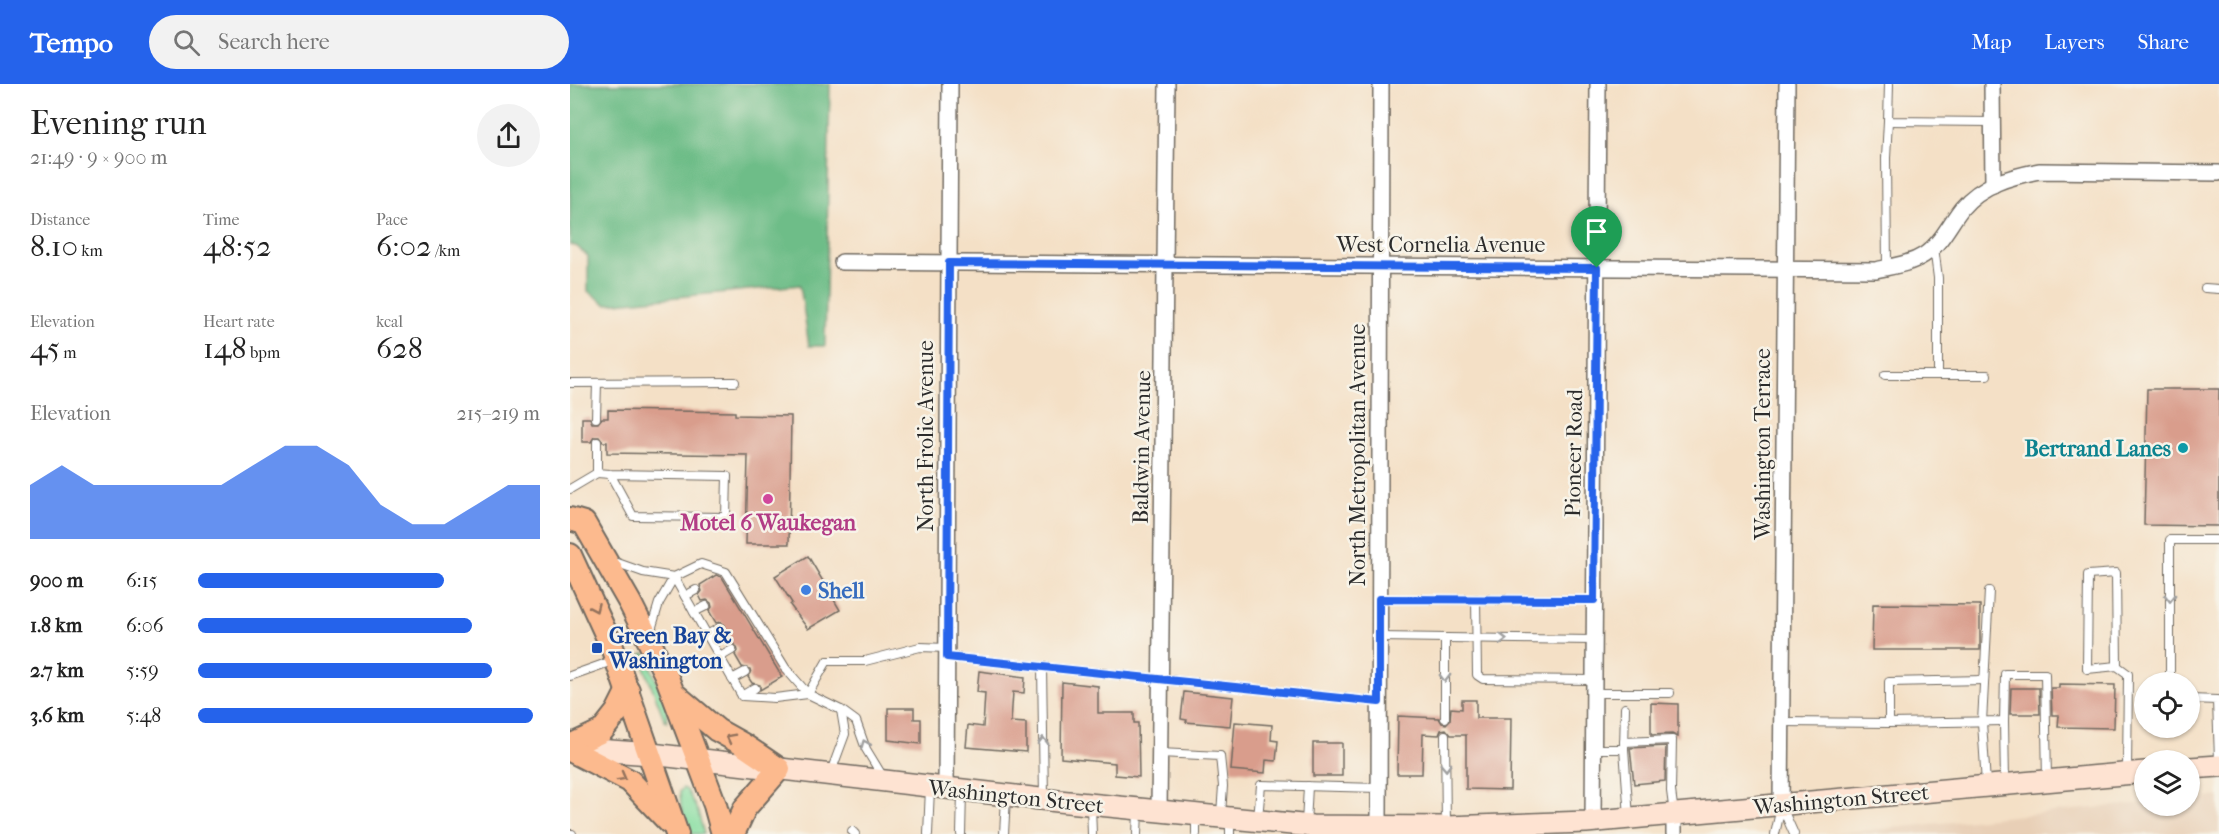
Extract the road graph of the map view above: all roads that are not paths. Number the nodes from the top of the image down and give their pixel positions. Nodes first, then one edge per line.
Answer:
1 (950, 84) edge
2 (1167, 84) edge
3 (1381, 84) edge
4 (1598, 84) edge
5 (1787, 84) edge
6 (1889, 84) edge
7 (1992, 84) edge
8 (1888, 121) junction
9 (1992, 122) junction
10 (2219, 173) edge
11 (1993, 185) junction
12 (1934, 245) junction
13 (842, 262) dead end
14 (949, 263) junction
15 (1165, 264) junction
16 (1380, 266) junction
17 (1597, 268) junction
18 (1887, 268) junction
19 (1786, 269) junction
20 (2205, 288) dead end
21 (2219, 289) edge
22 (1885, 375) dead end
23 (1938, 375) junction
24 (1988, 375) dead end
25 (735, 381) dead end
26 (570, 383) edge
27 (597, 383) junction
28 (597, 418) dead end
29 (597, 442) dead end
30 (597, 473) junction
31 (610, 474) junction
32 (570, 489) edge
33 (570, 519) edge
34 (2219, 540) edge
35 (570, 555) edge
36 (604, 558) junction
37 (674, 577) junction
38 (696, 590) dead end
39 (1989, 591) dead end
40 (685, 596) junction
41 (1379, 599) junction
42 (1476, 599) junction
43 (1594, 600) junction
44 (705, 606) dead end
45 (694, 612) junction
46 (719, 628) dead end
47 (707, 635) junction
48 (648, 637) junction
49 (1379, 637) junction
50 (1445, 639) junction
51 (1476, 639) junction
52 (1593, 640) junction
53 (732, 650) dead end
54 (947, 653) junction
55 (720, 657) junction
56 (616, 659) junction
57 (2117, 666) junction
58 (1042, 667) junction
59 (745, 672) dead end
60 (2170, 672) edge
61 (570, 676) edge
62 (732, 679) junction
63 (1161, 679) junction
64 (1984, 680) junction
65 (1593, 686) junction
66 (755, 688) dead end
67 (628, 690) junction
68 (672, 693) junction
69 (1670, 693) dead end
70 (807, 694) junction
71 (742, 696) junction
72 (2200, 699) edge
73 (2218, 700) edge
74 (1379, 702) junction
75 (1625, 708) dead end
76 (841, 711) junction
77 (1445, 718) dead end
78 (2004, 721) junction
79 (1782, 722) junction
80 (1982, 722) junction
81 (1889, 723) junction
82 (1445, 735) dead end
83 (1624, 746) junction
84 (570, 748) edge
85 (1593, 749) junction
86 (2134, 750) edge
87 (1160, 753) junction
88 (651, 754) junction
89 (697, 760) junction
90 (2219, 761) edge
91 (2219, 766) edge
92 (2200, 767) edge
93 (779, 769) junction
94 (2134, 773) edge
95 (830, 775) junction
96 (885, 781) junction
97 (2047, 781) junction
98 (1996, 785) junction
99 (1308, 786) junction
100 (946, 788) junction
101 (1379, 788) junction
102 (1006, 795) junction
103 (1044, 800) junction
104 (1090, 805) junction
105 (1781, 805) junction
106 (1138, 809) junction
107 (1159, 811) junction
108 (1629, 819) junction
109 (1258, 820) junction
110 (1227, 823) edge
111 (1196, 824) edge
112 (1378, 825) junction
113 (1674, 825) edge
114 (1588, 826) edge
115 (1446, 827) junction
116 (1302, 828) edge
117 (1508, 829) edge
118 (1353, 830) edge
119 (677, 832) edge
120 (723, 834) edge
121 (733, 834) edge
122 (928, 834) edge
123 (961, 834) edge
124 (1004, 834) edge
125 (1092, 834) edge
126 (1137, 834) edge
127 (1775, 834) edge
128 (1794, 834) edge

1 - 14 street, North Frolic Avenue
2 - 15 street, Baldwin Avenue
3 - 16 street, North Metropolitan Avenue
4 - 17 street, Pioneer Road
5 - 19 street, Washington Terrace
6 - 8 lane
7 - 9 street
8 - 9 lane
8 - 18 lane
9 - 11 street
10 - 11 street, West Cornelia Avenue
11 - 12 street, West Cornelia Avenue
12 - 18 street, West Cornelia Avenue
12 - 23 lane
13 - 14 street, West Cornelia Avenue
14 - 15 street, West Cornelia Avenue
14 - 54 street, North Frolic Avenue
15 - 16 street, West Cornelia Avenue
15 - 63 street, Baldwin Avenue
16 - 17 street, West Cornelia Avenue
16 - 41 street, North Metropolitan Avenue
17 - 19 street, West Cornelia Avenue
17 - 43 street, Pioneer Road
18 - 19 street, West Cornelia Avenue
19 - 79 street, Washington Terrace
20 - 21 lane
22 - 23 lane
23 - 24 lane
25 - 27 lane
26 - 27 lane
27 - 28 lane
29 - 30 lane
30 - 31 lane
30 - 32 lane
31 - 31 lane
33 - 36 main road
34 -> 60 lane
35 -> 56 main road
36 - 37 lane
36 - 48 main road
37 - 40 lane
37 - 48 lane
37 - 70 lane
38 - 40 lane
39 - 64 lane
40 - 45 lane
41 - 42 lane
41 - 49 street, North Metropolitan Avenue
42 - 43 lane
42 - 51 lane
43 - 52 street, Pioneer Road
44 - 45 lane
45 - 47 lane
46 - 47 lane
47 - 55 lane
48 - 68 main road
49 - 50 lane
49 - 74 street, North Metropolitan Avenue
50 - 51 lane
50 -> 77 lane
51 -> 52 lane
51 - 65 lane
52 - 65 street, Pioneer Road
53 - 55 lane
54 - 58 lane
54 - 70 lane
54 - 100 street, North Frolic Avenue
55 - 62 lane
56 - 61 lane
56 - 67 main road
57 - 57 lane
57 - 86 lane
58 - 63 lane
103 -> 58 lane
59 - 62 lane
62 - 71 lane
63 - 74 lane
63 - 87 street, Baldwin Avenue
64 - 80 lane
64 - 81 lane
65 - 69 lane
65 - 85 street, Pioneer Road
66 - 71 lane
67 - 84 main road
67 - 88 main road
68 - 89 main road
93 -> 68 main road
70 - 71 lane
70 - 76 lane
72 - 73 lane
73 - 90 lane
74 - 101 street, North Metropolitan Avenue
75 - 83 lane
76 - 95 lane
96 -> 76 lane
78 - 80 lane
78 - 97 lane
78 - 98 lane
79 - 81 lane
79 - 105 street, Washington Terrace
80 - 81 lane
80 - 98 lane
82 -> 115 lane
83 - 85 lane
83 - 108 lane
83 - 113 lane
84 - 88 main road, Washington Street
84 -> 119 main road
85 - 114 street, Pioneer Road
87 - 107 street, Baldwin Avenue
87 - 110 lane
88 - 89 main road, Washington Street
88 - 119 main road
89 - 93 main road, Washington Street
89 - 120 main road
91 - 92 main road
93 - 95 main road, Washington Street
93 - 121 main road
94 - 97 main road, Washington Street
95 - 96 main road, Washington Street
96 - 100 main road, Washington Street
97 - 98 main road, Washington Street
98 - 105 main road, Washington Street
99 - 101 lane
99 - 109 lane
99 - 116 lane
100 - 102 main road, Washington Street
100 - 122 lane
100 - 123 lane
101 - 112 street, North Metropolitan Avenue
102 - 103 main road, Washington Street
102 - 124 lane
103 - 104 main road, Washington Street
104 - 106 main road, Washington Street
104 - 125 lane
105 - 113 main road, Washington Street
105 - 127 lane
105 - 128 lane
106 - 107 main road, Washington Street
106 - 126 lane
107 - 111 main road, Washington Street
108 - 113 main road, Washington Street
108 - 114 main road, Washington Street
109 - 110 main road, Washington Street
109 - 116 main road, Washington Street
110 - 111 main road, Washington Street
112 - 115 main road, Washington Street
112 - 118 main road, Washington Street
114 - 117 main road, Washington Street
115 - 117 main road, Washington Street
116 - 118 main road, Washington Street

